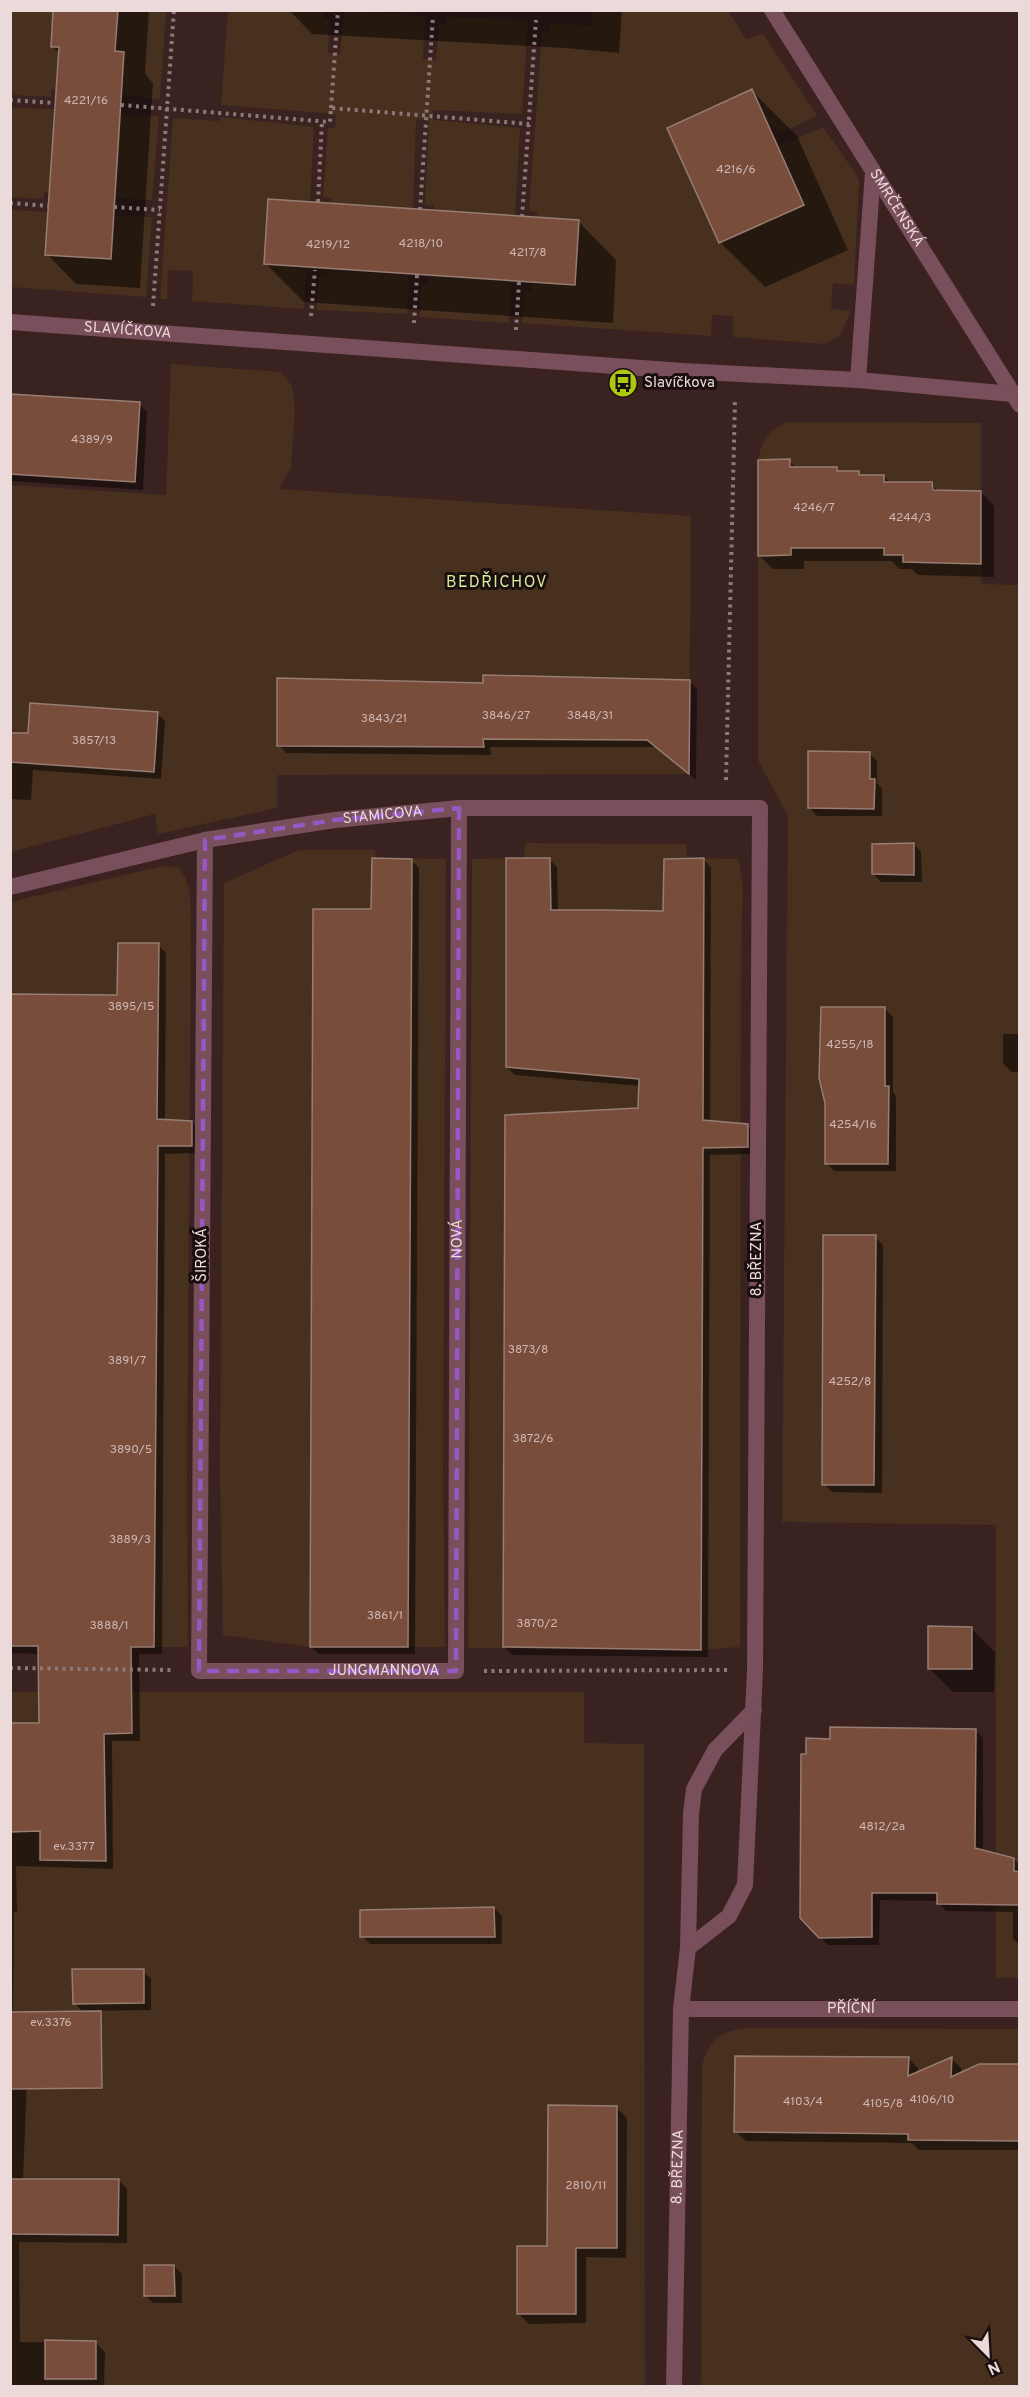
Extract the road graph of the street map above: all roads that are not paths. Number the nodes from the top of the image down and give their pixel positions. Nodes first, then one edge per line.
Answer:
1 (772, 10) edge
2 (873, 172) junction
3 (10, 322) edge
4 (858, 380) junction
5 (1016, 400) edge
6 (459, 808) junction
7 (760, 808) joint
8 (205, 840) junction
9 (10, 886) edge
10 (199, 1671) joint
11 (456, 1671) joint
12 (753, 1710) junction
13 (688, 1948) junction
14 (681, 2009) junction
15 (1020, 2009) edge
16 (674, 2386) edge

1 - 2 street, SMRČENSKÁ
2 - 4 street
2 - 5 street, SMRČENSKÁ
3 - 4 street, SLAVÍČKOVA
4 - 5 street, SLAVÍČKOVA
6 - 7 street, STAMICOVA
6 - 8 street, STAMICOVA
6 - 11 street, NOVÁ
7 - 12 street, 8. BŘEZNA
8 - 9 street, STAMICOVA
8 - 10 street, ŠIROKÁ
10 - 11 street, JUNGMANNOVA
12 - 13 street, 8. BŘEZNA
12 - 13 street, 8. BŘEZNA
13 - 14 street, 8. BŘEZNA
14 - 15 street, PŘÍČNÍ
14 - 16 street, 8. BŘEZNA

